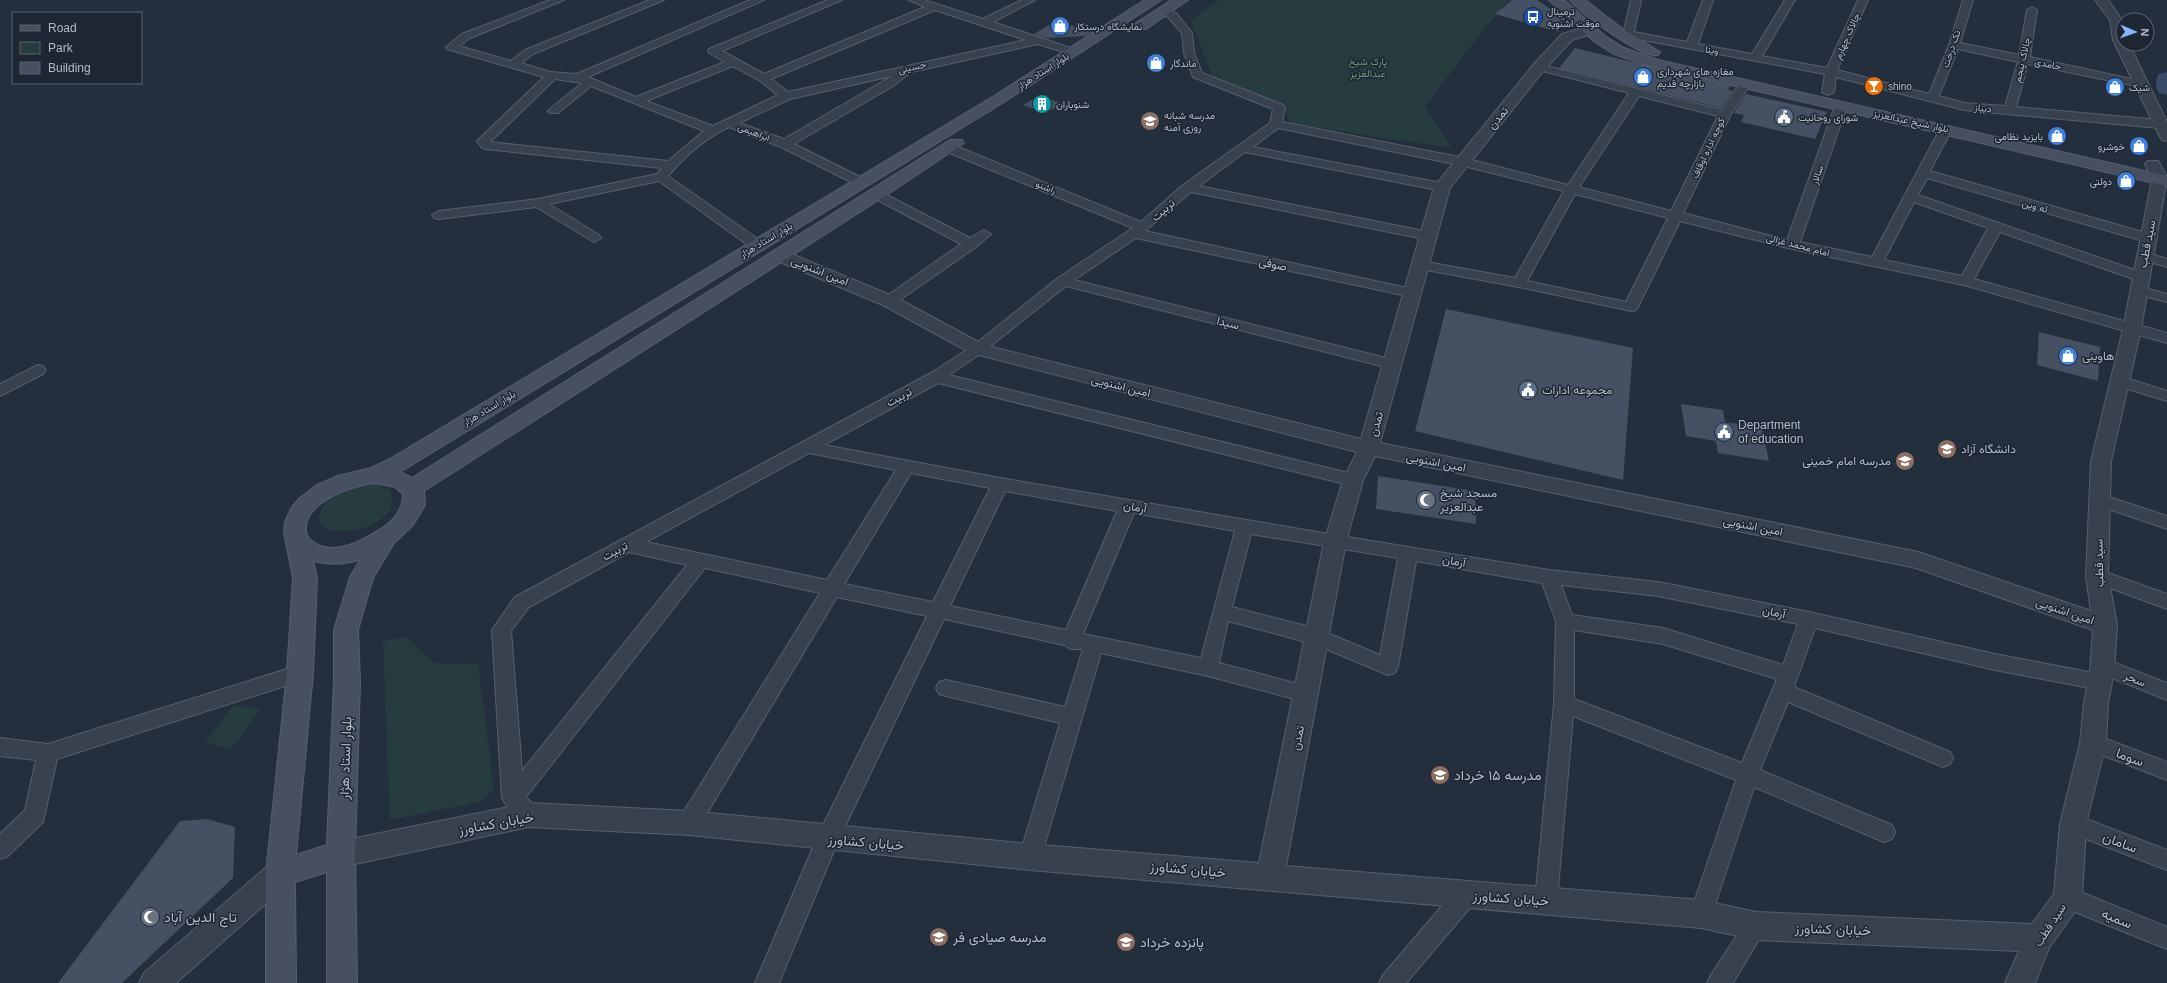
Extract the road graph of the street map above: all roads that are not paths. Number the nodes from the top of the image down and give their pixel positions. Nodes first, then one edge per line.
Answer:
1 (559, 0) edge
2 (659, 0) edge
3 (759, 0) edge
4 (837, 0) edge
5 (914, 0) edge
6 (1030, 0) edge
7 (1556, 0) edge
8 (1577, 0) edge
9 (1636, 0) edge
10 (1708, 0) edge
11 (1790, 0) edge
12 (1863, 0) edge
13 (1968, 0) edge
14 (2101, 0) edge
15 (1168, 3) edge
16 (933, 6) junction
17 (2032, 10) dead end
18 (983, 23) junction
19 (1608, 24) junction
20 (1589, 30) junction
21 (1624, 34) junction
22 (1038, 41) junction
23 (1954, 45) junction
24 (1693, 46) junction
25 (1073, 52) junction
26 (1756, 57) junction
27 (2024, 60) junction
28 (734, 62) junction
29 (512, 65) junction
30 (1539, 67) junction
31 (910, 68) junction
32 (1832, 72) junction
33 (552, 75) junction
34 (763, 78) junction
35 (583, 80) junction
36 (2142, 84) junction
37 (1744, 85) junction
38 (1636, 92) junction
39 (1828, 92) junction
40 (786, 96) junction
41 (1933, 98) junction
42 (638, 100) junction
43 (1841, 106) junction
44 (554, 111) dead end
45 (2009, 111) junction
46 (1725, 114) junction
47 (729, 123) junction
48 (1276, 124) junction
49 (2159, 124) junction
50 (1946, 129) junction
51 (713, 130) junction
52 (2167, 137) edge
53 (786, 144) junction
54 (949, 148) junction
55 (1242, 148) junction
56 (1464, 162) junction
57 (671, 165) junction
58 (1922, 173) junction
59 (2162, 173) edge
60 (661, 177) junction
61 (862, 183) junction
62 (1442, 187) junction
63 (1188, 188) junction
64 (1571, 190) junction
65 (877, 194) junction
66 (1910, 196) junction
67 (538, 203) junction
68 (1677, 214) junction
69 (439, 215) dead end
70 (1996, 226) junction
71 (1139, 230) junction
72 (984, 234) dead end
73 (1430, 236) junction
74 (594, 238) dead end
75 (971, 244) junction
76 (757, 245) junction
77 (1792, 245) junction
78 (781, 256) junction
79 (2167, 263) edge
80 (1876, 264) junction
81 (1421, 265) junction
82 (2143, 265) junction
83 (1064, 281) junction
84 (1966, 282) junction
85 (1519, 283) junction
86 (1412, 294) junction
87 (2167, 298) edge
88 (889, 301) junction
89 (2132, 329) junction
90 (2167, 338) edge
91 (978, 349) junction
92 (1393, 364) junction
93 (38, 370) dead end
94 (936, 377) junction
95 (2120, 381) junction
96 (0, 390) edge
97 (2167, 396) edge
98 (806, 447) junction
99 (1369, 448) junction
100 (906, 467) junction
101 (375, 475) junction
102 (1353, 480) junction
103 (1000, 484) junction
104 (412, 488) junction
105 (2100, 500) junction
106 (1128, 506) junction
107 (2167, 523) edge
108 (1245, 525) junction
109 (384, 540) junction
110 (297, 542) junction
111 (1335, 542) junction
112 (628, 545) junction
113 (1408, 552) junction
114 (701, 560) junction
115 (2097, 576) junction
116 (1549, 577) junction
117 (832, 589) junction
118 (2167, 602) edge
119 (937, 612) junction
120 (1221, 612) junction
121 (1808, 619) junction
122 (1565, 621) junction
123 (2105, 625) junction
124 (1318, 636) junction
125 (1071, 641) junction
126 (1094, 645) junction
127 (1208, 668) junction
128 (300, 673) junction
129 (2101, 674) junction
130 (1786, 683) junction
131 (946, 688) dead end
132 (2167, 692) edge
133 (1306, 694) junction
134 (1564, 704) junction
135 (1072, 717) junction
136 (2092, 743) junction
137 (0, 747) edge
138 (48, 753) junction
139 (1943, 758) dead end
140 (2167, 771) edge
141 (1748, 775) junction
142 (521, 806) junction
143 (689, 823) junction
144 (2073, 824) junction
145 (1884, 832) dead end
146 (828, 838) junction
147 (0, 849) edge
148 (341, 854) junction
149 (1030, 856) junction
150 (2167, 860) edge
151 (280, 874) junction
152 (1270, 876) junction
153 (1466, 895) junction
154 (2068, 898) junction
155 (1546, 900) junction
156 (1701, 914) junction
157 (1756, 926) junction
158 (2039, 938) junction
159 (2167, 938) edge
160 (154, 983) edge
161 (281, 983) edge
162 (342, 983) edge
163 (767, 983) edge
164 (1391, 983) edge
165 (1719, 983) edge
166 (2020, 983) edge

1 - 29 street
2 - 29 street
3 - 35 street
4 - 28 street
5 - 16 street
6 - 18 street
7 - 20 main road, بلوار شیخ عبدالعزیز
8 - 19 main road, بلوار شیخ عبدالعزیز
9 - 21 street
10 - 24 street, وینا
11 - 26 street
12 - 32 street, چالاک چهارم
13 - 23 street, تک درخت
14 - 36 street
15 - 25 main road, بلوار استاد هژار
15 - 48 street
15 - 54 main road, بلوار استاد هژار
16 - 18 street
16 - 34 street
17 - 27 street, چالاک پنجم
18 - 22 street
19 - 20 main road
19 - 21 main road, بلوار شیخ عبدالعزیز
20 - 30 street, تمدن
20 - 37 main road, بلوار شیخ عبدالعزیز
21 - 24 street
21 - 39 main road, بلوار شیخ عبدالعزیز
22 - 25 street
22 - 31 street, حسینی
23 - 27 street, حامدی
23 - 41 street, تک درخت
24 - 26 street, وینا
25 - 61 main road, بلوار استاد هژار
26 - 32 street, وینا
27 - 36 street, حامدی
27 - 45 street, چالاک پنجم
28 - 34 street
28 - 42 street
29 - 33 street
30 - 38 street
30 - 56 street, تمدن
31 - 40 street, حسینی
31 - 53 street
32 - 39 street
32 - 41 street, دیباز
33 - 35 street
33 - 57 street
34 - 40 street
35 - 42 street
35 - 44 street
36 - 49 street
37 - 43 main road, بلوار شیخ عبدالعزیز
37 - 46 street, کوچه اداره اوقاف
38 - 46 street
38 - 64 street
39 - 59 main road, بلوار شیخ عبدالعزیز
40 - 47 street, ابراهیمی
41 - 45 street, دیباز
42 - 51 street
43 - 50 main road, بلوار شیخ عبدالعزیز
43 - 77 street, سالار
45 - 49 street, دیباز
46 - 68 street, کوچه اداره اوقاف
47 - 51 street
47 - 53 street, ابراهیمی
48 - 55 street, تربیت
48 - 56 street
49 - 52 street
50 - 58 street
50 - 59 main road, بلوار شیخ عبدالعزیز
51 - 57 street
53 - 61 street, ابراهیمی
54 - 65 main road, بلوار استاد هژار
54 - 71 street, راشنو
55 - 62 street
55 - 63 street, تربیت
56 - 62 street, تمدن
56 - 64 street, امام محمد غزالی
57 - 60 street
58 - 66 street
58 - 82 street, ئه وین
59 - 82 street, سید قطب
60 - 67 street
60 - 76 street
61 - 76 main road, بلوار استاد هژار
62 - 73 street, تمدن
63 - 71 street, تربیت
63 - 73 street
64 - 68 street, امام محمد غزالی
64 - 85 street
65 - 75 street
65 - 78 main road, بلوار استاد هژار
66 - 70 street
66 - 80 street
67 - 69 street
67 - 74 street
68 - 77 street, امام محمد غزالی
68 - 85 street, کوچه اداره اوقاف
70 - 82 street
70 - 84 street
71 - 83 street, تربیت
71 - 86 street, صوفی
72 - 75 street
73 - 81 street, تمدن
75 - 88 street
76 - 78 main road
76 - 101 main road, بلوار استاد هژار
77 - 80 street, امام محمد غزالی
78 - 88 street, امین اشنویی
78 - 104 main road, بلوار استاد هژار
79 - 82 street
80 - 84 street, امام محمد غزالی
81 - 85 street
81 - 86 street, تمدن
82 - 87 street
82 - 89 street, سید قطب
83 - 91 street, تربیت
83 - 92 street, سیدا
84 - 89 street, امام محمد غزالی
86 - 92 street, تمدن
88 - 91 street, امین اشنویی
89 - 90 street, امام محمد غزالی
89 - 95 street, سید قطب
91 - 94 street, تربیت
91 - 99 street, امین اشنویی
92 - 99 street, تمدن
93 - 96 street
94 - 98 street, تربیت
94 - 102 street
95 - 97 street
95 - 105 street, سید قطب
98 - 100 street, آرمان
98 - 112 street, تربیت
99 - 102 street, تمدن
99 - 123 street, امین اشنویی
100 - 103 street, آرمان
100 - 117 street
101 - 104 main road
101 - 110 main road
102 - 111 street, تمدن
103 - 106 street, آرمان
103 - 119 street
104 - 109 main road
105 - 107 street
105 - 115 street, سید قطب
106 - 108 street, آرمان
106 - 125 street
108 - 111 street, آرمان
108 - 120 street
109 - 110 main road
109 - 148 main road, بلوار استاد هژار
110 - 128 main road
111 - 113 street, آرمان
111 - 124 street, تمدن
112 - 114 street
112 - 142 street, تربیت
113 - 116 street, آرمان
113 - 124 street
114 - 117 street
114 - 142 street
115 - 118 street
115 - 123 street, سید قطب
116 - 121 street, آرمان
116 - 122 street
117 - 119 street
117 - 143 street
119 - 125 street
119 - 146 street
120 - 124 street
120 - 127 street
121 - 129 street, آرمان
121 - 130 street
122 - 130 street
122 - 134 street
123 - 129 street, سید قطب
124 - 133 street, تمدن
125 - 126 street
126 - 127 street
126 - 135 street
127 - 133 street
128 - 138 street
128 - 151 main road
129 - 132 street, سحر
129 - 136 street, سید قطب
130 - 139 street
130 - 141 street
131 - 135 street
133 - 152 street, تمدن
134 - 141 street
134 - 155 street
135 - 149 street
136 - 140 street, سوما
136 - 144 street, سید قطب
137 - 138 street
138 - 147 street
141 - 145 street
141 - 156 street
142 - 143 street, خیابان کشاورز
142 - 148 street, خیابان کشاورز
143 - 146 street, خیابان کشاورز
144 - 150 street, سامان
144 - 154 street, سید قطب
146 - 149 street, خیابان کشاورز
146 - 163 street
148 - 151 main road
148 - 162 main road, بلوار استاد هژار
149 - 152 street, خیابان کشاورز
151 - 160 street
151 - 161 main road
152 - 153 street, خیابان کشاورز
153 - 155 street, خیابان کشاورز
153 - 164 street
154 - 158 street, سید قطب
154 - 159 street, سمیه
155 - 156 street, خیابان کشاورز
156 - 157 street, خیابان کشاورز
157 - 158 street, خیابان کشاورز
157 - 165 street
158 - 166 street, سید قطب

